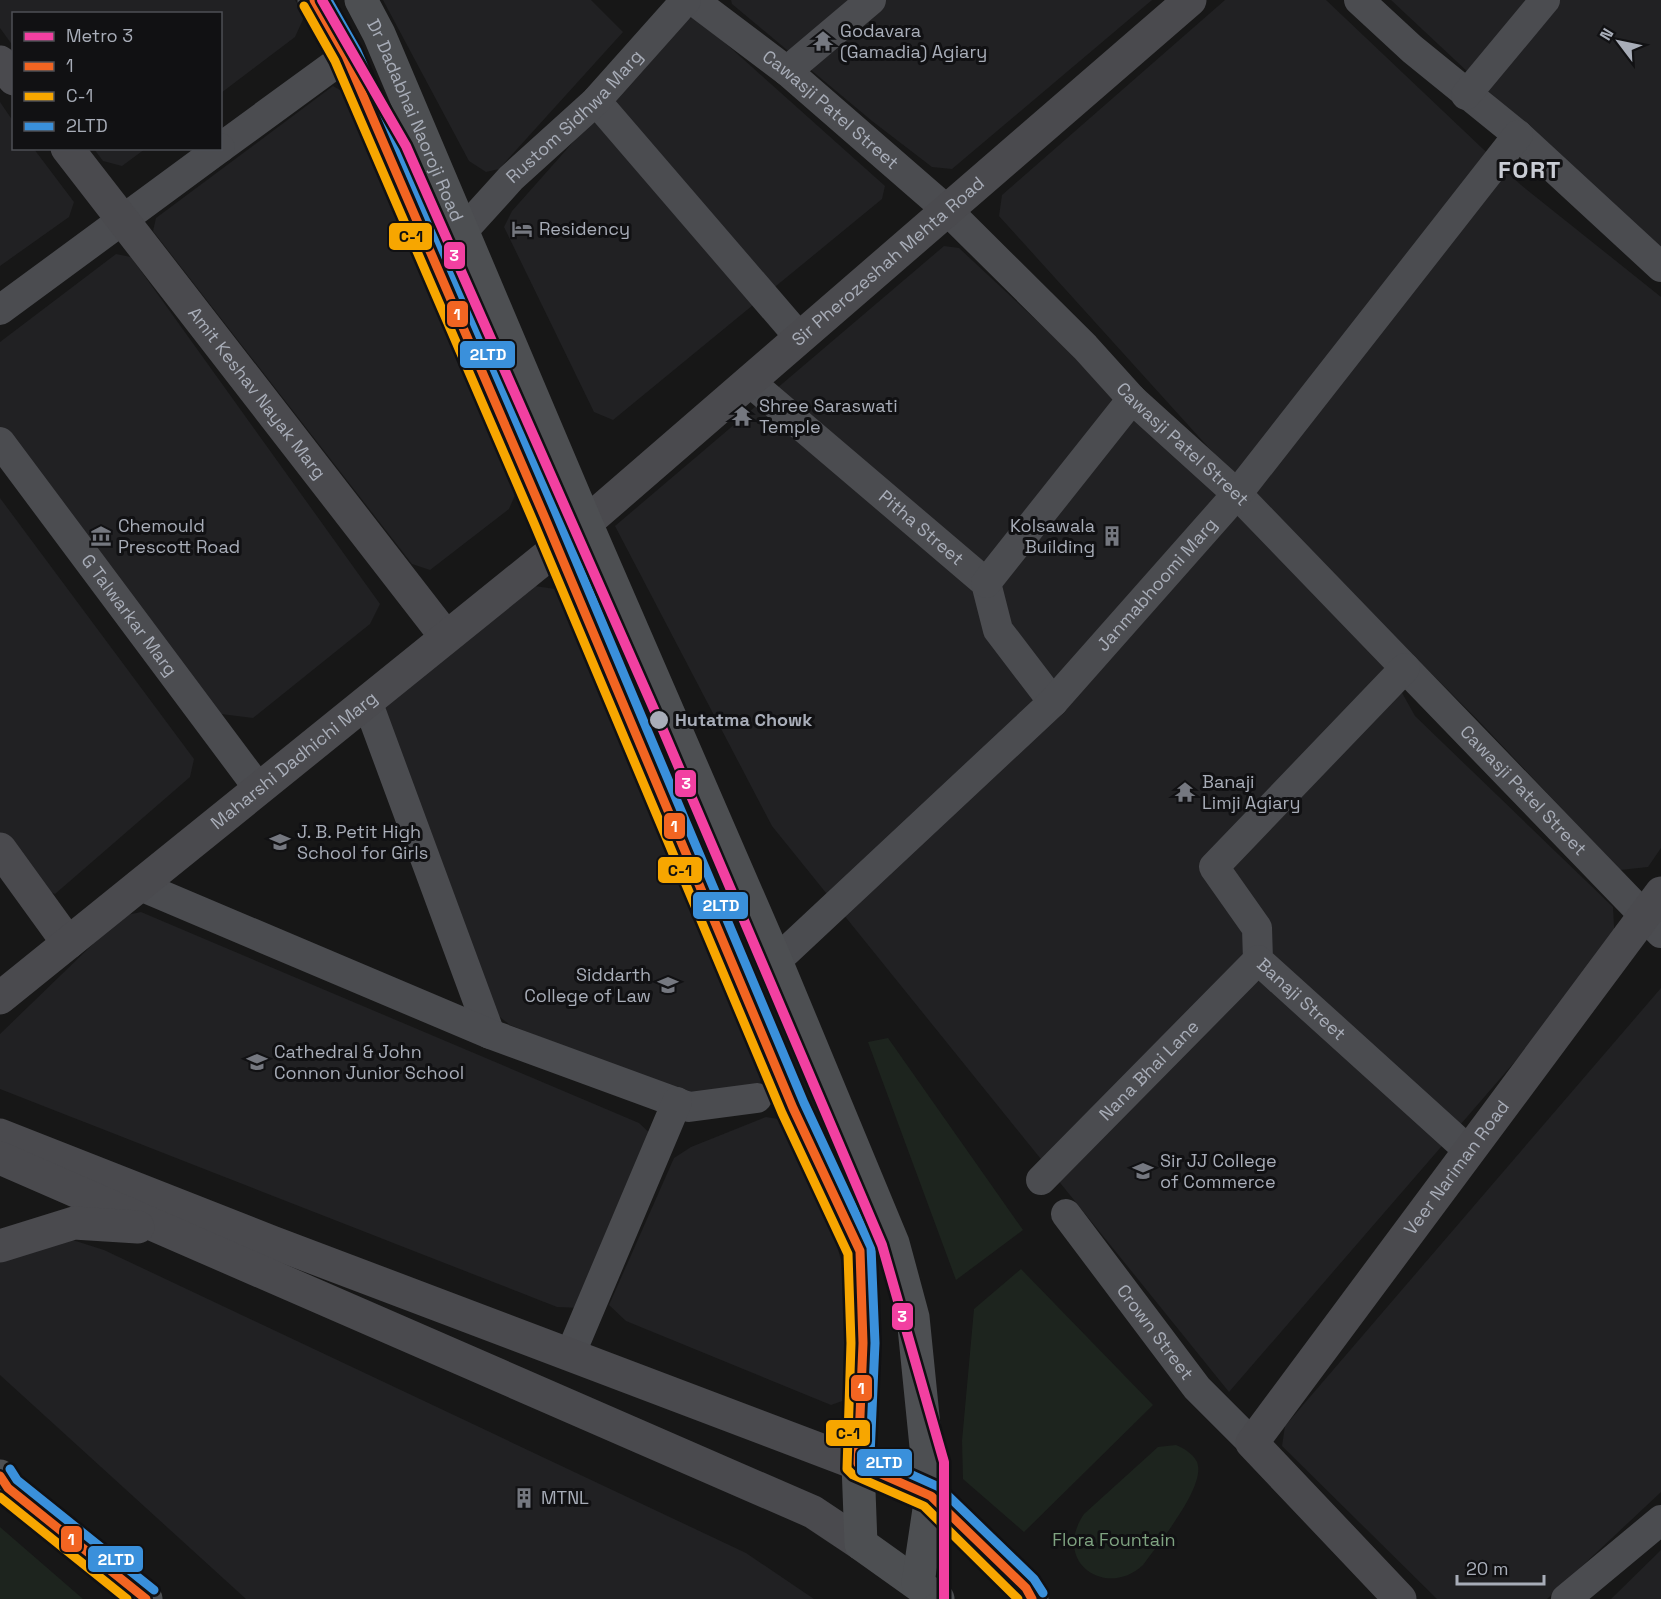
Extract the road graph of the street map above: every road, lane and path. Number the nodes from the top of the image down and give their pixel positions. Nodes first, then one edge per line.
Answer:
1 (314, 0) edge
2 (361, 0) edge
3 (686, 0) edge
4 (693, 0) edge
5 (871, 0) edge
6 (1190, 0) edge
7 (1359, 0) edge
8 (1545, 0) edge
9 (346, 56) junction
10 (0, 62) edge
11 (787, 71) junction
12 (12, 77) edge
13 (1467, 95) junction
14 (596, 101) junction
15 (1518, 135) junction
16 (222, 147) edge
17 (69, 150) edge
18 (217, 150) edge
19 (948, 211) junction
20 (122, 220) junction
21 (463, 231) junction
22 (1661, 267) edge
23 (0, 310) edge
24 (800, 338) junction
25 (750, 382) junction
26 (1132, 399) junction
27 (0, 442) edge
28 (1237, 495) junction
29 (586, 523) junction
30 (558, 548) junction
31 (986, 583) junction
32 (446, 638) junction
33 (1405, 668) junction
34 (367, 702) junction
35 (1053, 702) junction
36 (260, 789) junction
37 (0, 849) edge
38 (138, 885) junction
39 (1655, 914) edge
40 (68, 943) junction
41 (1258, 960) junction
42 (776, 961) junction
43 (0, 998) edge
44 (490, 1034) junction
45 (757, 1098) dead end
46 (683, 1104) junction
47 (0, 1135) edge
48 (1469, 1151) junction
49 (0, 1158) edge
50 (1041, 1180) dead end
51 (1066, 1214) dead end
52 (161, 1229) junction
53 (0, 1246) edge
54 (570, 1355) junction
55 (1252, 1443) junction
56 (858, 1464) junction
57 (2, 1478) edge
58 (931, 1496) junction
59 (1661, 1520) edge
60 (857, 1542) junction
61 (928, 1591) edge
62 (1029, 1593) edge
63 (146, 1599) edge
64 (1400, 1599) edge
65 (1566, 1599) edge

1 - 9 main road, Dr Dadabhai Naoroji Road
2 - 21 main road, Dr Dadabhai Naoroji Road
3 - 14 street, Rustom Sidhwa Marg
4 - 11 street, Cawasji Patel Street
5 - 11 street
6 - 19 main road, Sir Pherozeshah Mehta Road
7 - 13 street
8 - 13 street
9 - 16 street
9 - 30 main road, Dr Dadabhai Naoroji Road
10 - 12 main road
11 - 19 street, Cawasji Patel Street
13 - 15 street
14 - 21 street, Rustom Sidhwa Marg
14 - 24 street
15 - 22 street
15 - 28 street, Janmabhoomi Marg
17 - 20 main road, Amit Keshav Nayak Marg
18 - 20 street
19 - 24 main road, Sir Pherozeshah Mehta Road
19 - 26 street, Cawasji Patel Street
20 - 23 street
20 - 32 main road, Amit Keshav Nayak Marg
21 - 29 main road, Dr Dadabhai Naoroji Road
24 - 25 main road, Sir Pherozeshah Mehta Road
25 - 29 main road, Sir Pherozeshah Mehta Road
25 - 31 street, Pitha Street
26 - 28 street, Cawasji Patel Street
26 - 31 street
27 - 36 street, G Talwarkar Marg
28 - 33 street, Cawasji Patel Street
28 - 35 street, Janmabhoomi Marg
29 - 30 main road, Maharshi Dadhichi Marg
29 - 42 main road, Dr Dadabhai Naoroji Road
30 - 32 main road, Maharshi Dadhichi Marg
30 - 56 main road, Dr Dadabhai Naoroji Road
31 - 35 street
32 - 34 main road, Maharshi Dadhichi Marg
33 - 39 street, Cawasji Patel Street
33 - 41 street, Banaji Street
34 - 36 main road, Maharshi Dadhichi Marg
34 - 44 street
35 - 42 street, Janmabhoomi Marg
36 - 38 main road, Maharshi Dadhichi Marg
37 - 40 main road
38 - 40 main road, Maharshi Dadhichi Marg
38 - 44 street
39 - 48 main road, Veer Nariman Road
40 - 43 main road, Maharshi Dadhichi Marg
41 - 48 street, Banaji Street
41 - 50 street, Nana Bhai Lane
42 - 58 main road, Dr Dadabhai Naoroji Road
44 - 46 street
45 - 46 street
46 - 54 street
47 - 54 main road
48 - 55 main road, Veer Nariman Road
49 - 52 main road
51 - 55 street, Crown Street
52 - 53 main road
52 - 60 main road
54 - 56 main road
55 - 64 main road
56 - 58 main road
56 - 60 main road, Dr Dadabhai Naoroji Road
57 - 63 main road
58 - 61 main road, Dr Dadabhai Naoroji Road
58 - 62 main road
59 - 65 street
60 - 61 main road

